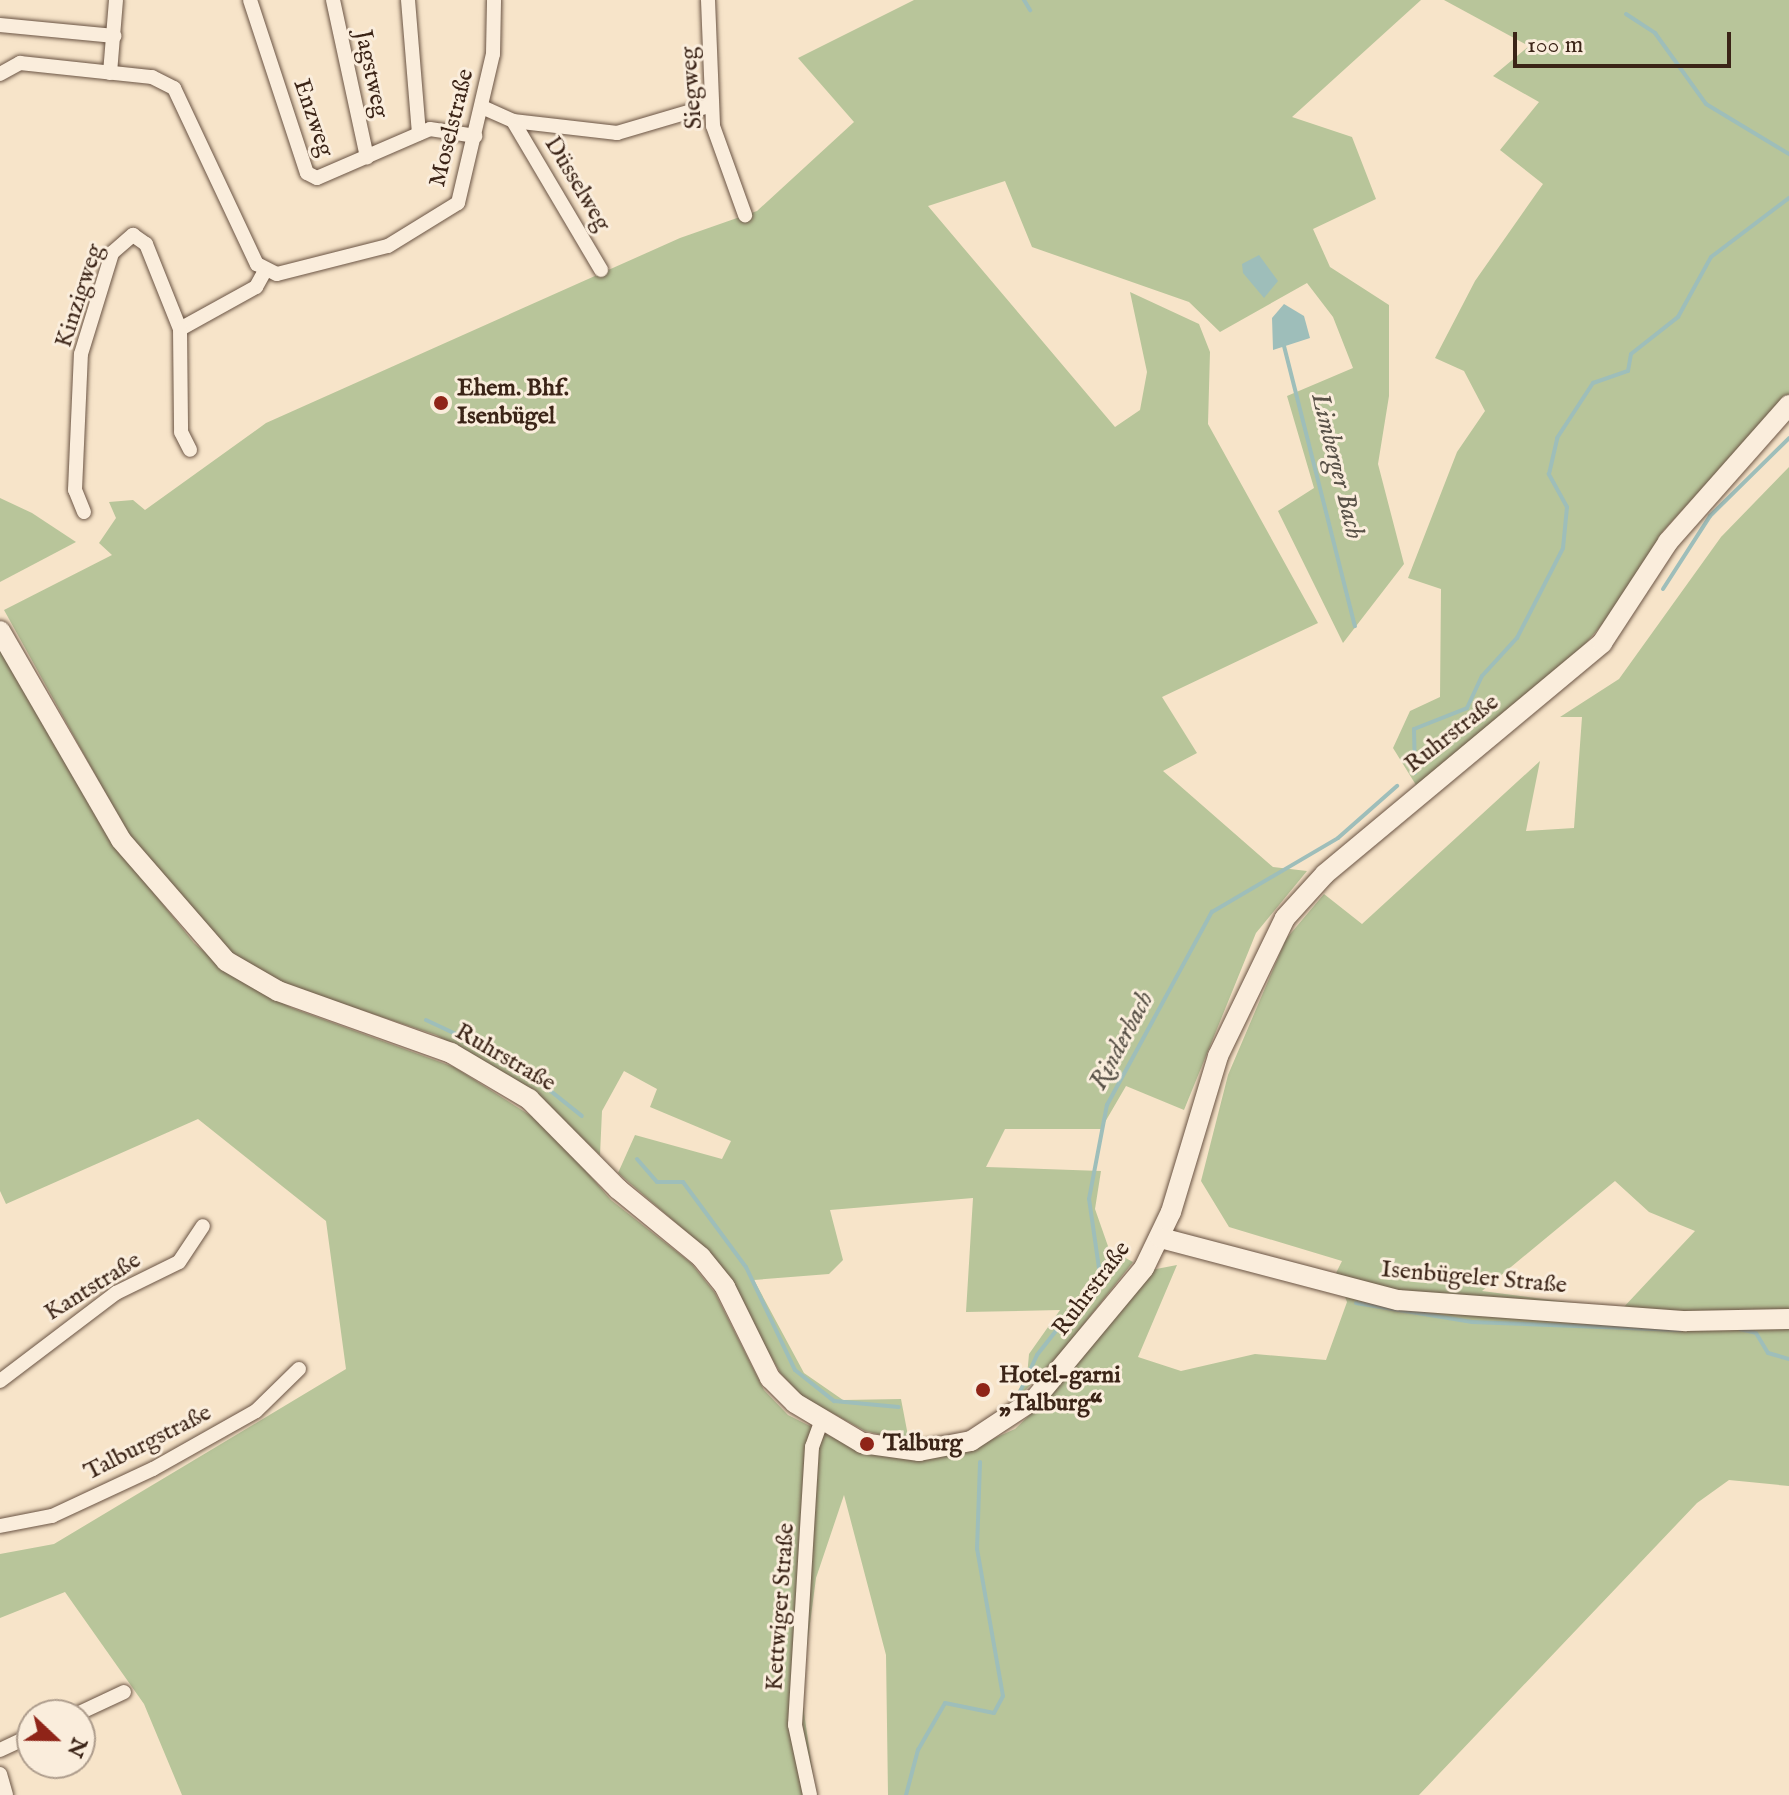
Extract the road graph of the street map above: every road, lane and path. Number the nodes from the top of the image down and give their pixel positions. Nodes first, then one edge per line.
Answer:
1 (116, 0) edge
2 (250, 0) edge
3 (333, 0) edge
4 (408, 0) edge
5 (494, 0) edge
6 (708, 0) edge
7 (0, 25) edge
8 (114, 36) junction
9 (110, 73) junction
10 (0, 74) edge
11 (712, 105) junction
12 (482, 107) junction
13 (513, 121) junction
14 (419, 134) junction
15 (475, 136) junction
16 (367, 157) junction
17 (745, 215) dead end
18 (601, 270) dead end
19 (265, 271) junction
20 (180, 329) junction
21 (1789, 405) edge
22 (190, 450) dead end
23 (84, 512) dead end
24 (0, 631) edge
25 (203, 1226) dead end
26 (1161, 1238) junction
27 (1789, 1319) edge
28 (299, 1369) dead end
29 (0, 1381) edge
30 (821, 1422) junction
31 (0, 1526) edge
32 (124, 1692) dead end
33 (96, 1705) edge
34 (0, 1774) edge
35 (6, 1795) edge
36 (810, 1795) edge

1 - 8 street
2 - 16 street, Enzweg
3 - 16 street, Jagstweg
4 - 14 street
5 - 12 street, Moselstraße
6 - 11 street, Siegweg
7 - 8 street
8 - 9 street
9 - 10 street
9 - 19 street
11 - 13 street
11 - 17 street, Siegweg
12 - 13 street
12 - 15 street, Moselstraße
13 - 18 street, Düsselweg
14 - 15 street, Enzweg
14 - 16 street, Enzweg
15 - 19 street, Moselstraße
19 - 20 street
20 - 22 street, Kinzigweg
20 - 23 street, Kinzigweg
21 - 26 main road, Ruhrstraße
24 - 30 main road, Ruhrstraße
25 - 29 street, Kantstraße
26 - 27 main road, Isenbügeler Straße
26 - 30 main road, Ruhrstraße
28 - 31 street, Talburgstraße
30 - 36 street, Kettwiger Straße
32 - 33 street
34 - 35 street

